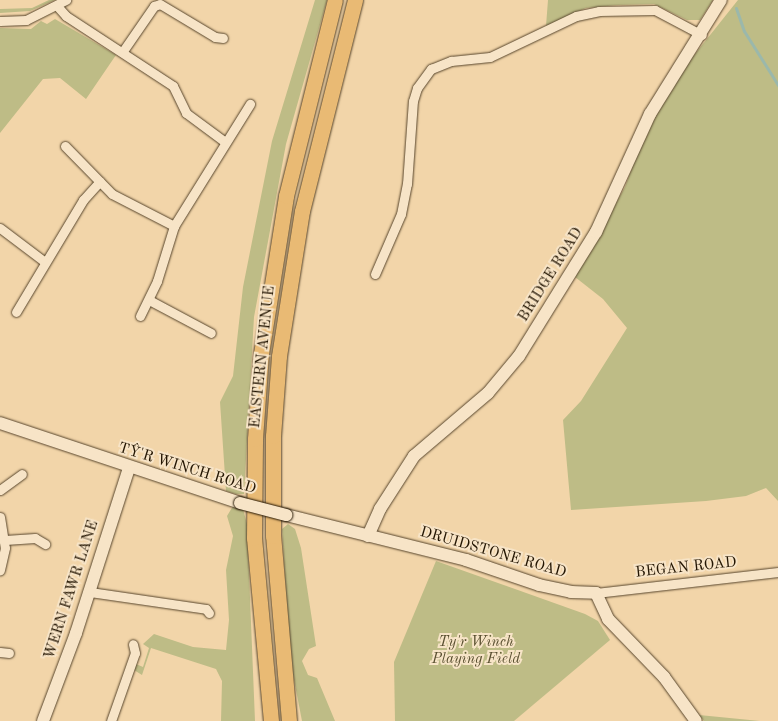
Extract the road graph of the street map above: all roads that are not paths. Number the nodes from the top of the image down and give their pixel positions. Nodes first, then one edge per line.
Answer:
1 (66, 0) edge
2 (336, 0) edge
3 (355, 0) edge
4 (721, 0) edge
5 (58, 7) junction
6 (0, 21) edge
7 (702, 35) junction
8 (223, 38) dead end
9 (123, 50) junction
10 (250, 104) dead end
11 (225, 142) junction
12 (65, 146) dead end
13 (100, 181) junction
14 (174, 226) junction
15 (0, 228) edge
16 (45, 262) junction
17 (375, 274) dead end
18 (149, 300) junction
19 (16, 312) dead end
20 (140, 316) dead end
21 (211, 333) dead end
22 (0, 423) edge
23 (129, 468) junction
24 (22, 474) dead end
25 (0, 490) edge
26 (0, 517) edge
27 (368, 536) junction
28 (5, 540) junction
29 (45, 544) dead end
30 (0, 570) edge
31 (778, 572) edge
32 (90, 592) junction
33 (596, 593) junction
34 (209, 613) dead end
35 (133, 644) dead end
36 (289, 718) edge
37 (43, 721) edge
38 (111, 721) edge
39 (271, 721) edge
40 (696, 721) edge

1 - 5 street
2 - 39 highway, EASTERN AVENUE
3 - 36 highway, EASTERN AVENUE
4 - 7 main road, BRIDGE ROAD
5 - 6 street
5 - 9 street
7 - 17 street
7 - 27 main road, BRIDGE ROAD
8 - 9 street
9 - 11 street
10 - 11 street
11 - 14 street
12 - 13 street
13 - 14 street
13 - 16 street
14 - 18 street
15 - 16 street
16 - 19 street
18 - 20 street
18 - 21 street
22 - 23 main road, TŶ'R WINCH ROAD
23 - 27 main road, TŶ'R WINCH ROAD, bridge
23 - 32 main road, WERN FAWR LANE
24 - 25 street
26 - 28 street
27 - 33 main road, DRUIDSTONE ROAD
28 - 29 street
28 - 30 street
31 - 33 street, BEGAN ROAD
32 - 34 street
32 - 37 main road, WERN FAWR LANE
33 - 40 main road
35 - 38 street

